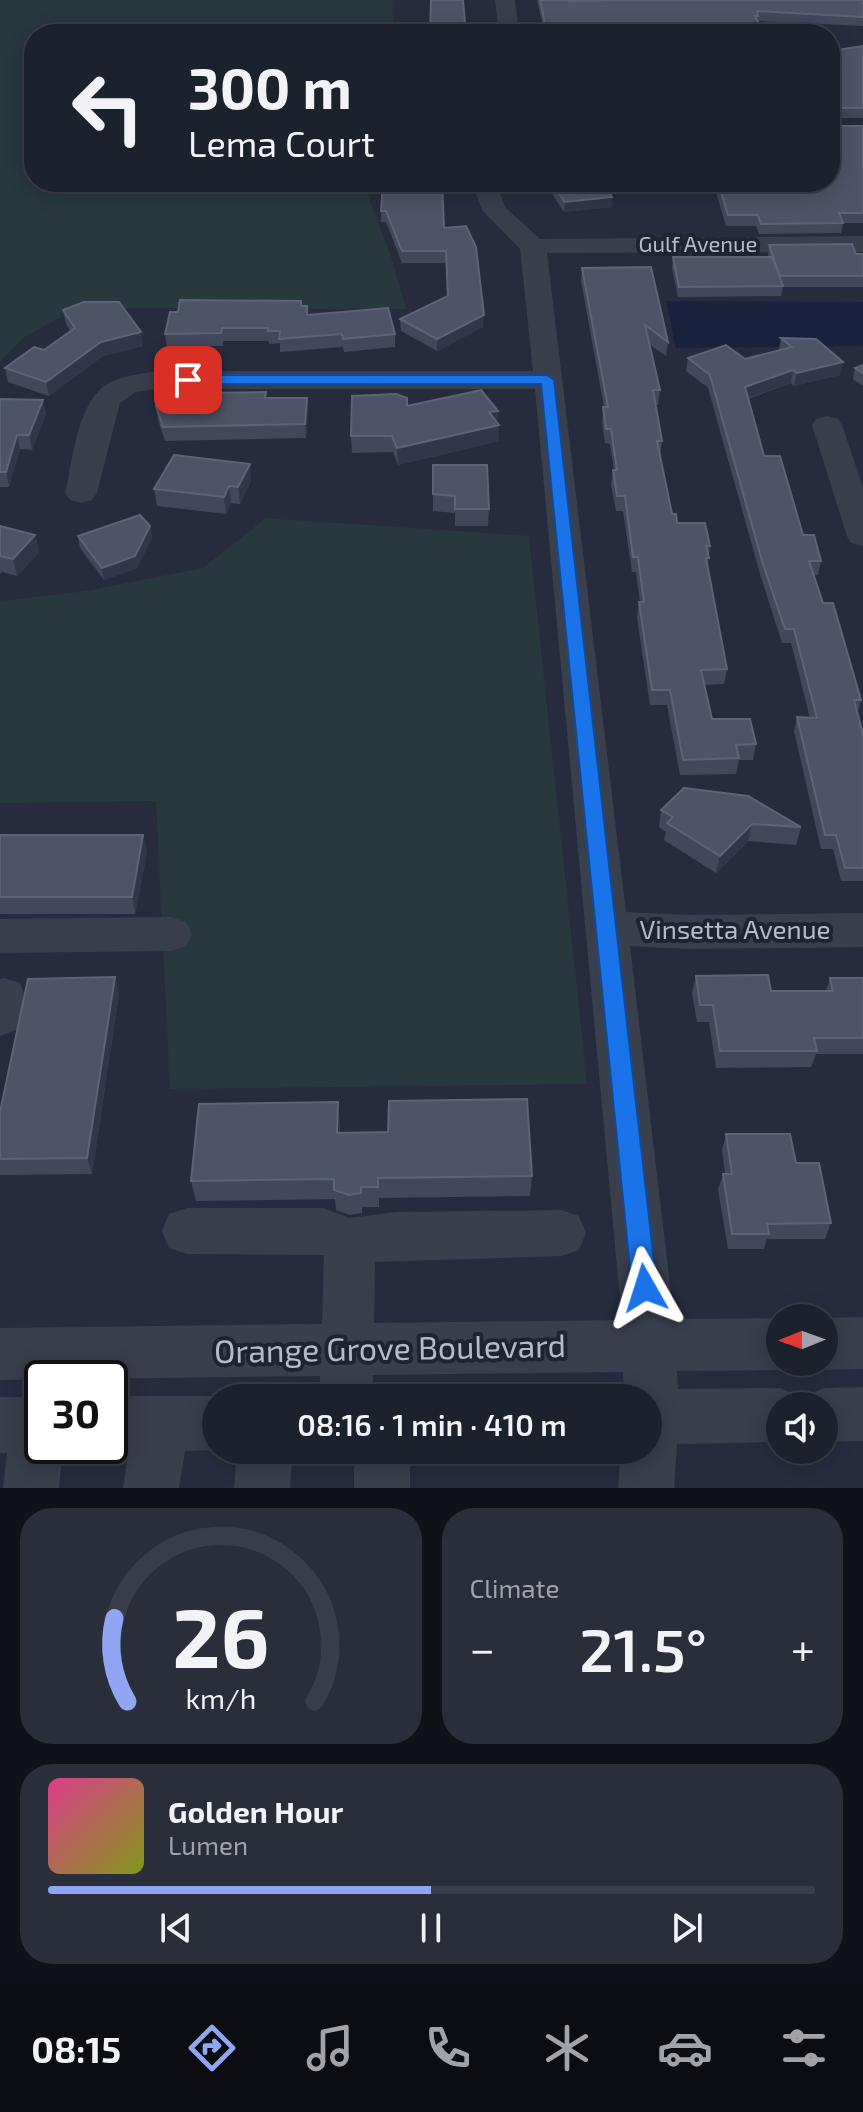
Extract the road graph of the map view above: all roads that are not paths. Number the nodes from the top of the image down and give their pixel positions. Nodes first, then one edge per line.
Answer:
1 (505, 0) edge
2 (508, 24) edge
3 (486, 192) edge
4 (863, 244) edge
5 (532, 247) junction
6 (547, 380) junction
7 (827, 425) dead end
8 (81, 493) dead end
9 (863, 536) edge
10 (607, 928) junction
11 (863, 930) edge
12 (171, 934) dead end
13 (0, 936) edge
14 (187, 1231) dead end
15 (561, 1233) dead end
16 (350, 1242) junction
17 (863, 1343) edge
18 (766, 1344) edge
19 (838, 1344) edge
20 (650, 1346) junction
21 (0, 1354) edge
22 (346, 1374) edge
23 (650, 1384) edge
24 (863, 1414) edge
25 (766, 1415) edge
26 (838, 1415) edge
27 (662, 1417) edge
28 (202, 1423) edge
29 (135, 1424) edge
30 (29, 1464) edge
31 (264, 1464) edge
32 (382, 1464) edge
33 (647, 1464) edge
34 (31, 1488) edge
35 (151, 1488) edge
36 (262, 1488) edge
37 (382, 1488) edge
38 (646, 1488) edge

1 - 2 street
3 - 5 street
4 - 5 street, Gulf Avenue
5 - 6 street
6 - 8 street
6 - 10 street
7 - 9 street
10 - 11 street, Vinsetta Avenue
10 - 20 street
12 - 13 street
14 - 16 street
15 - 16 street
16 - 22 street
17 - 19 street
18 - 20 street, Orange Grove Boulevard
20 - 22 street, Orange Grove Boulevard
20 - 23 street
21 - 22 street, Orange Grove Boulevard
24 - 26 street
25 - 27 street
28 - 29 street
29 - 35 street
30 - 34 street
31 - 36 street
32 - 37 street
33 - 38 street

